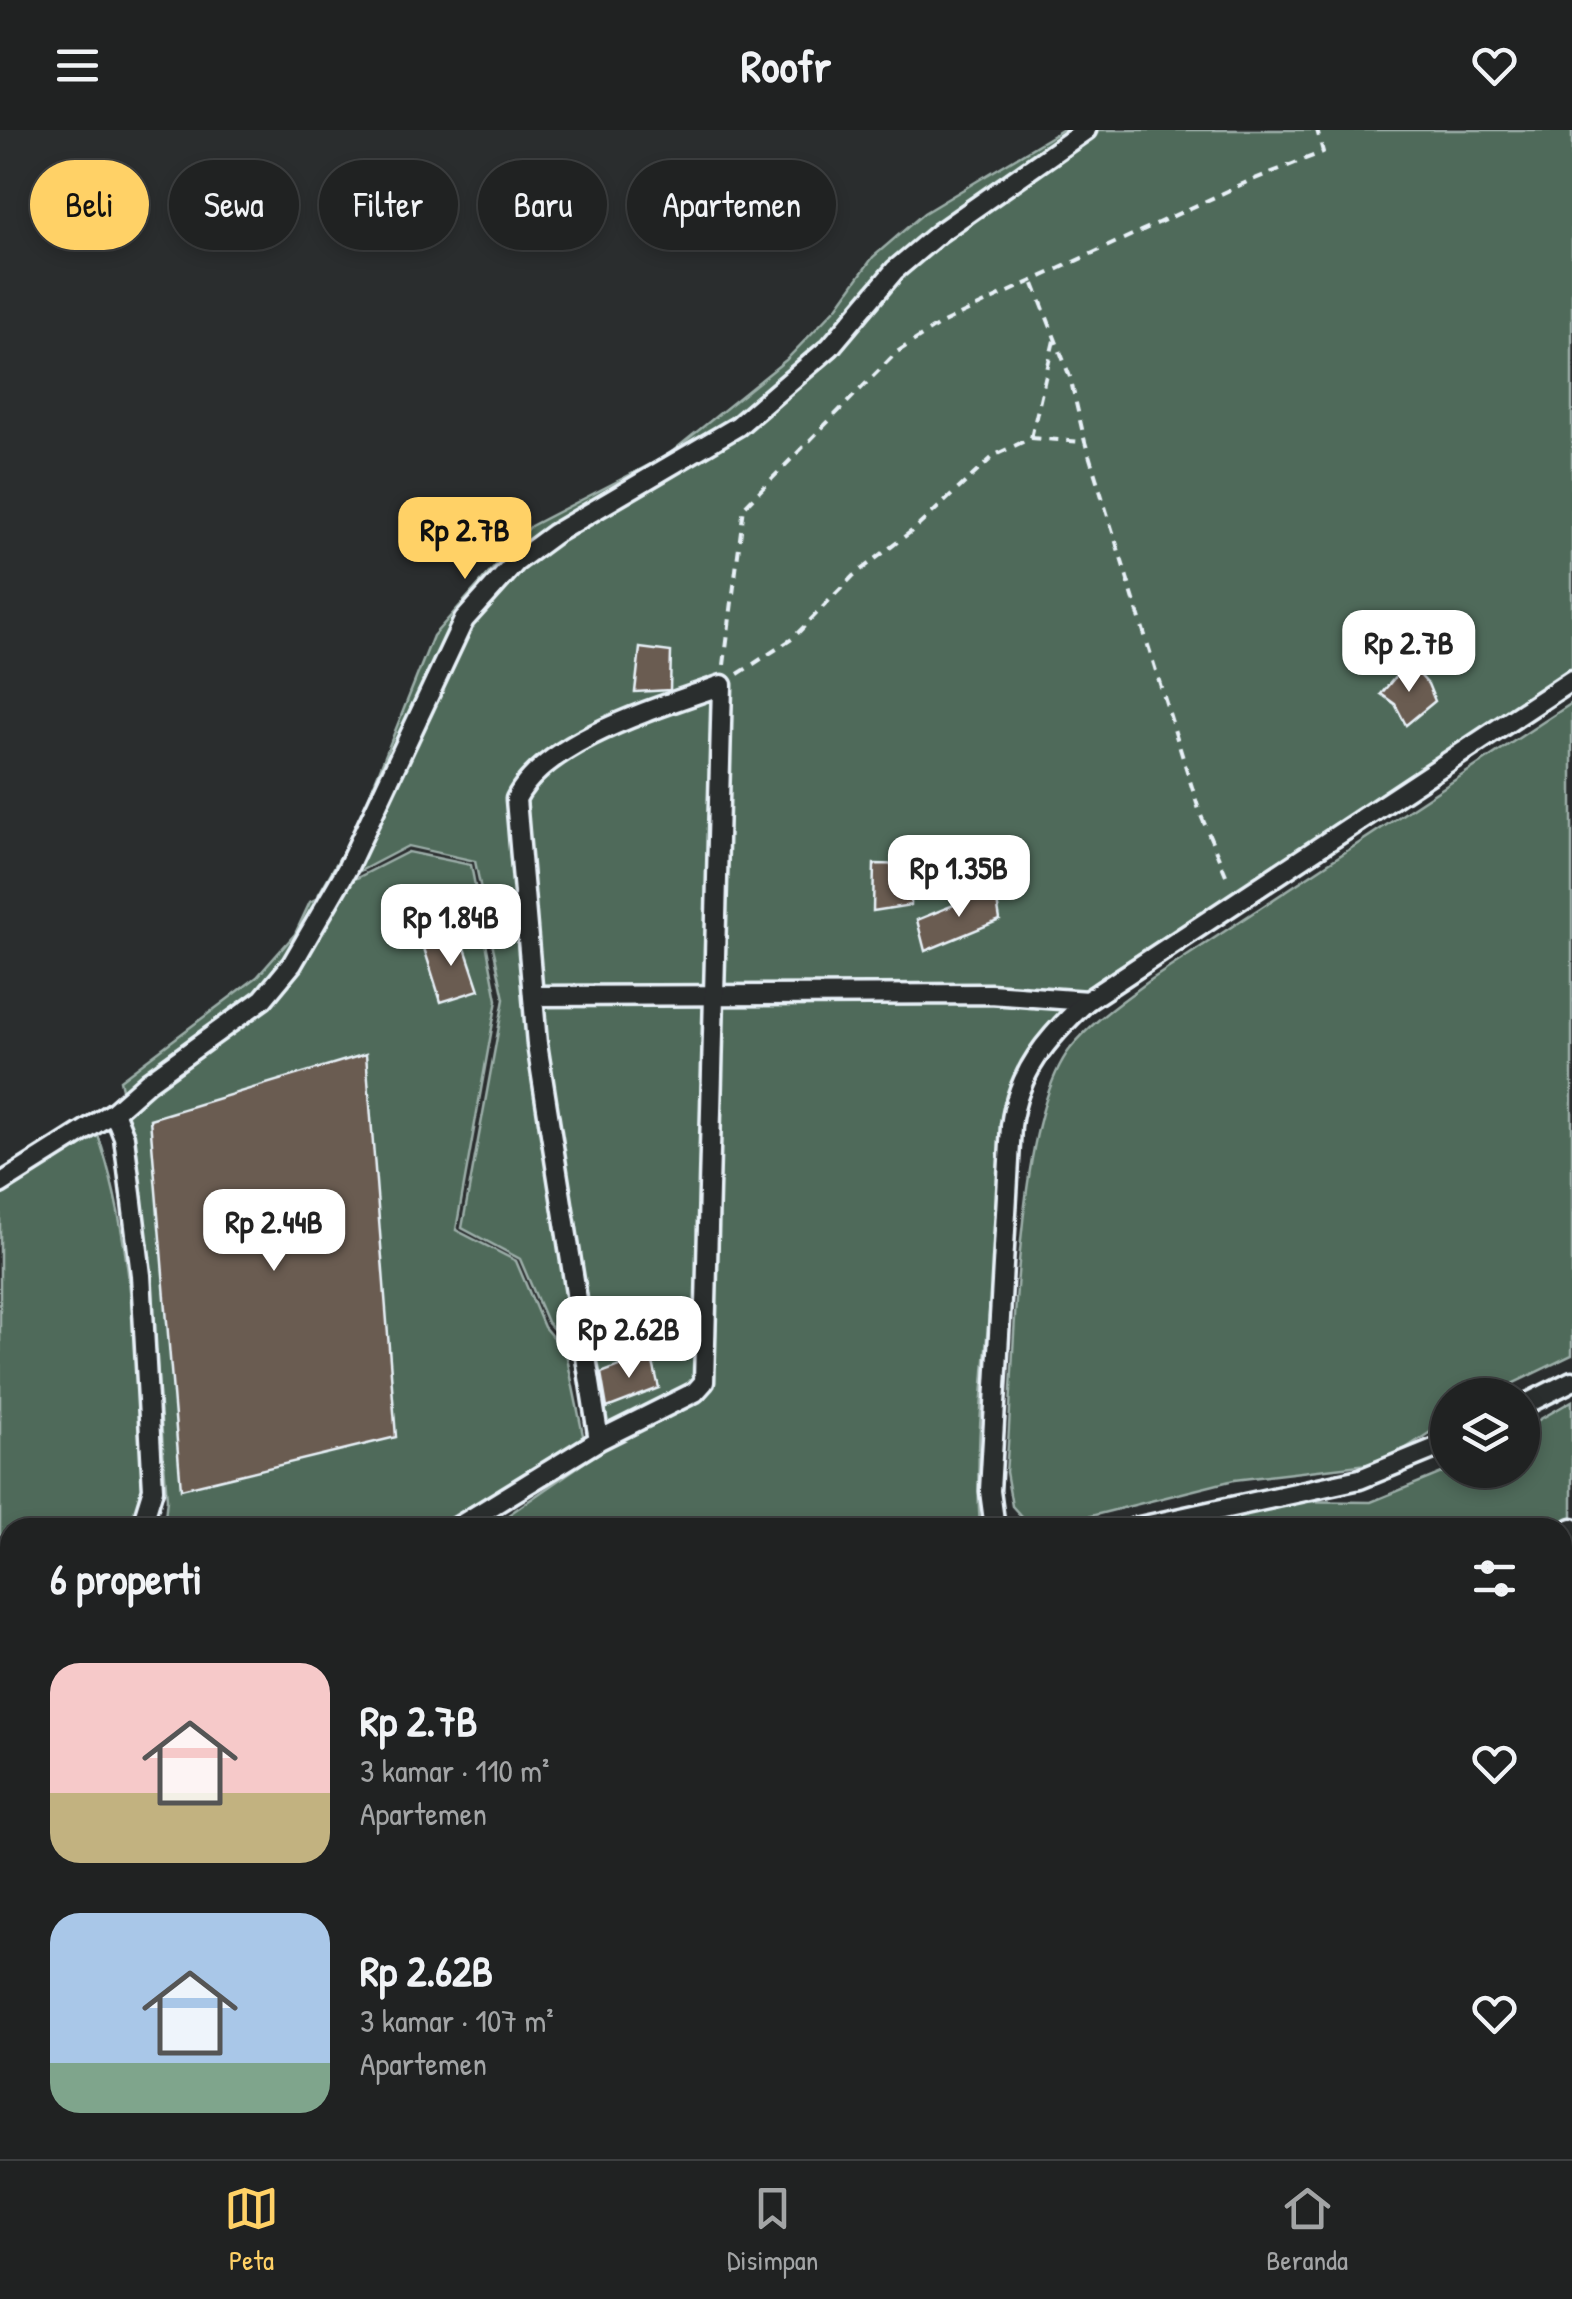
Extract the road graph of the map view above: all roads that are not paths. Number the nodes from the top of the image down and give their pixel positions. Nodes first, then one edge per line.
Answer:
1 (1086, 130) edge
2 (1572, 680) edge
3 (711, 994) junction
4 (535, 996) junction
5 (1088, 1000) junction
6 (114, 1112) junction
7 (0, 1184) edge
8 (1572, 1381) edge
9 (1540, 1397) edge
10 (599, 1440) junction
11 (1430, 1450) edge
12 (144, 1518) edge
13 (472, 1518) edge
14 (994, 1518) edge
15 (1181, 1518) edge

1 - 6 street
2 - 5 street
3 - 4 street
3 - 4 street
3 - 5 street
3 - 10 street
4 - 10 street
5 - 14 street
6 - 7 street
6 - 12 street
8 - 9 street
10 - 13 street
11 - 15 street

